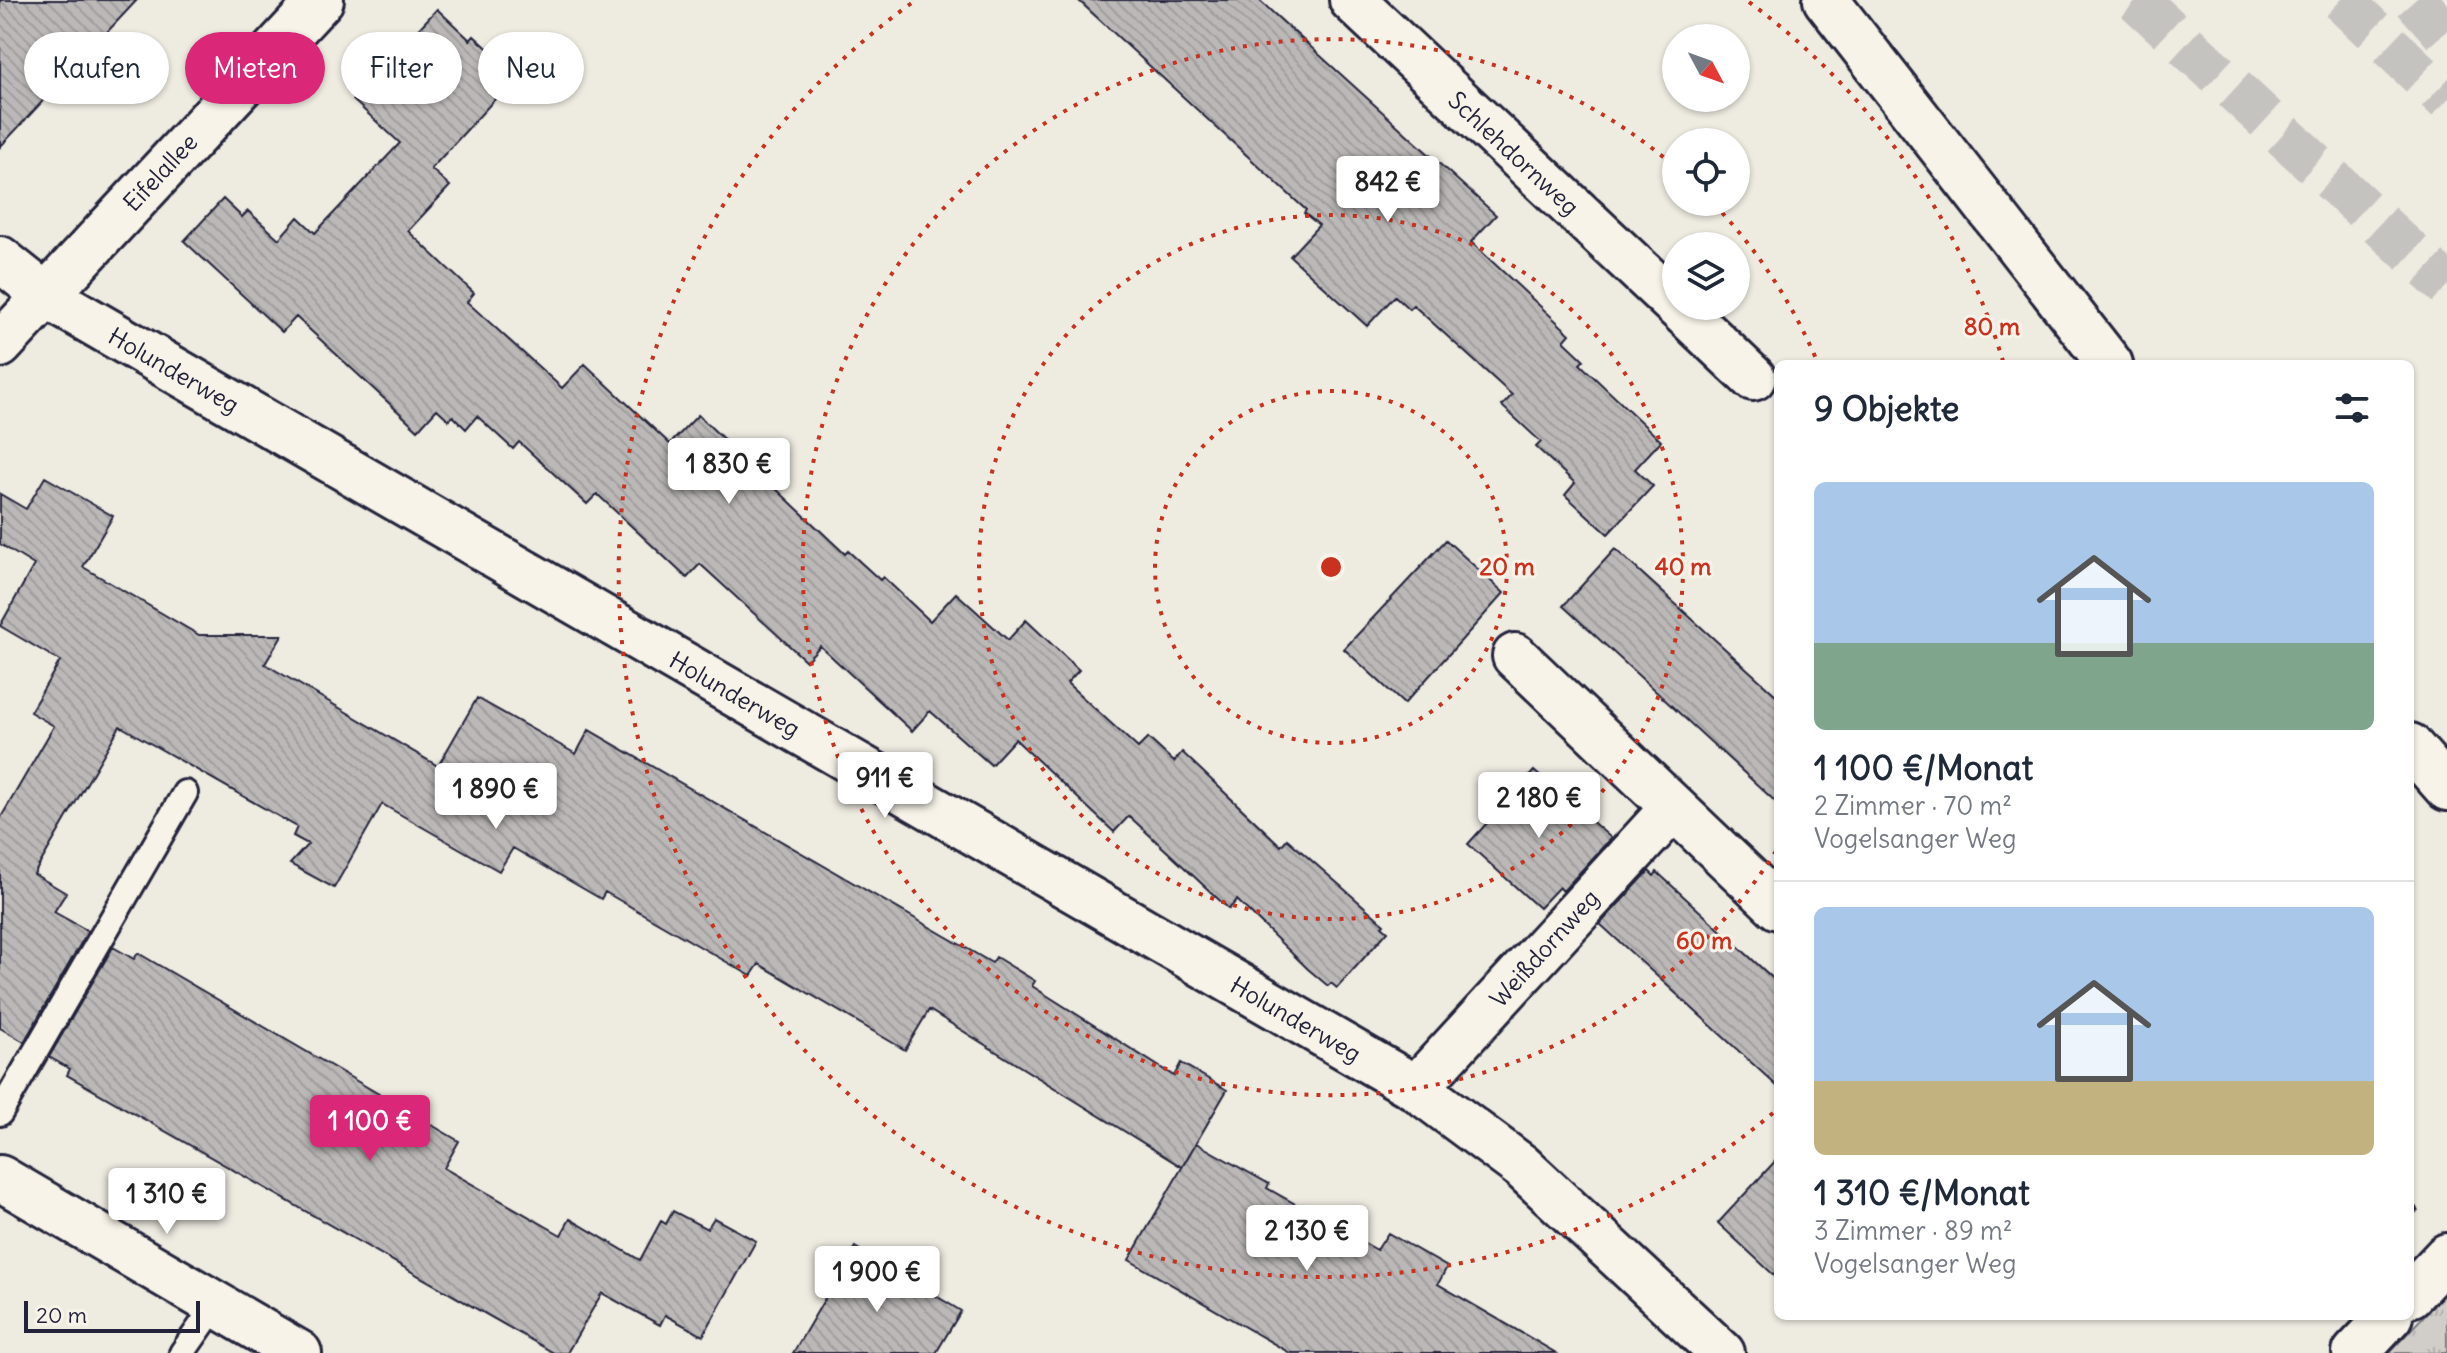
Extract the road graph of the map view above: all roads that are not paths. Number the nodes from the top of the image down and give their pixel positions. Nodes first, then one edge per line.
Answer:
1 (321, 0) edge
2 (1352, 0) edge
3 (1826, 0) edge
4 (0, 259) edge
5 (1662, 293) edge
6 (45, 295) junction
7 (1691, 320) edge
8 (0, 345) edge
9 (2107, 360) edge
10 (1753, 378) dead end
11 (1515, 656) dead end
12 (185, 793) dead end
13 (1673, 808) junction
14 (1774, 903) edge
15 (1416, 1088) junction
16 (0, 1113) edge
17 (0, 1178) edge
18 (2447, 1256) edge
19 (2414, 1291) edge
20 (217, 1303) junction
21 (2386, 1320) edge
22 (182, 1353) edge
23 (299, 1353) edge
24 (1722, 1353) edge
25 (2355, 1353) edge

1 - 6 main road, Eifelallee
2 - 5 main road, Schlehdornweg
3 - 9 main road
4 - 6 main road, Holunderweg
6 - 8 main road, Eifelallee
6 - 15 main road, Holunderweg
7 - 10 main road, Schlehdornweg
11 - 13 main road
12 - 16 lane
13 - 14 main road
13 - 15 main road, Weißdornweg
15 - 24 main road, Holunderweg
17 - 20 main road
18 - 19 main road
20 - 22 lane
20 - 23 main road
21 - 25 main road

